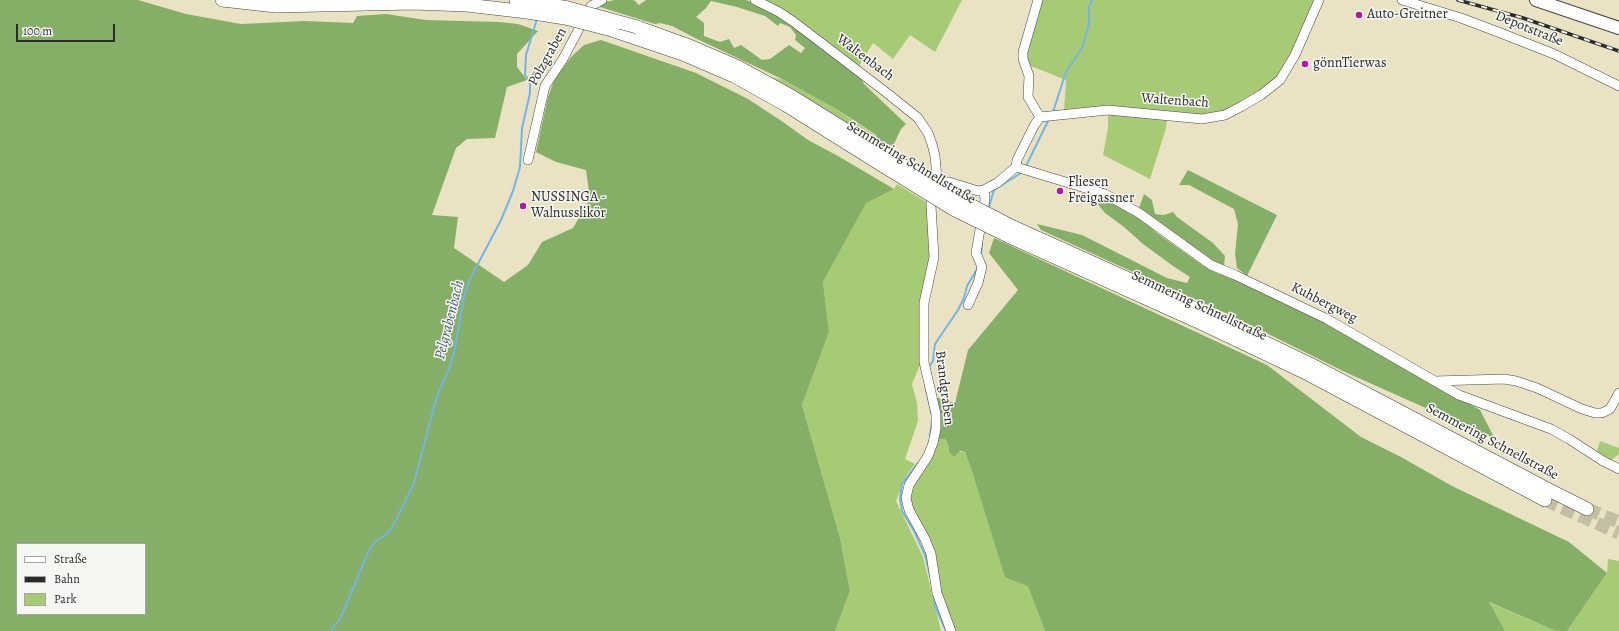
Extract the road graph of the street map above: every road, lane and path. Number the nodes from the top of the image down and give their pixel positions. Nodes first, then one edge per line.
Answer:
1 (222, 0) edge
2 (516, 0) edge
3 (602, 0) edge
4 (754, 0) edge
5 (1038, 0) edge
6 (1319, 0) edge
7 (1402, 0) edge
8 (1536, 0) edge
9 (528, 7) junction
10 (1619, 28) edge
11 (1619, 86) edge
12 (1040, 117) junction
13 (528, 160) dead end
14 (888, 163) junction
15 (1016, 167) junction
16 (940, 184) junction
17 (984, 190) junction
18 (1010, 232) junction
19 (968, 305) dead end
20 (1434, 381) junction
21 (1619, 393) edge
22 (1619, 469) edge
23 (1545, 500) tunnel mouth
24 (1587, 509) tunnel mouth
25 (951, 631) edge

1 - 9 highway, Semmering Schnellstraße
2 - 9 highway, Semmering Schnellstraße
3 - 13 street, Pölzgraben
4 - 16 street, Waltenbach
5 - 12 street
6 - 12 street, Waltenbach
7 - 11 street, Depotstraße
8 - 10 main road
9 - 14 highway, Semmering Schnellstraße, bridge
9 - 14 highway, Semmering Schnellstraße, bridge
12 - 15 street
14 - 18 highway, Semmering Schnellstraße, bridge
15 - 17 street
15 - 20 street, Kuhbergweg
16 - 17 street
16 - 25 street, Brandgraben
17 - 19 street
18 - 23 highway, Semmering Schnellstraße
18 - 24 highway, Semmering Schnellstraße
20 - 21 street
20 - 22 street, Kuhbergweg

